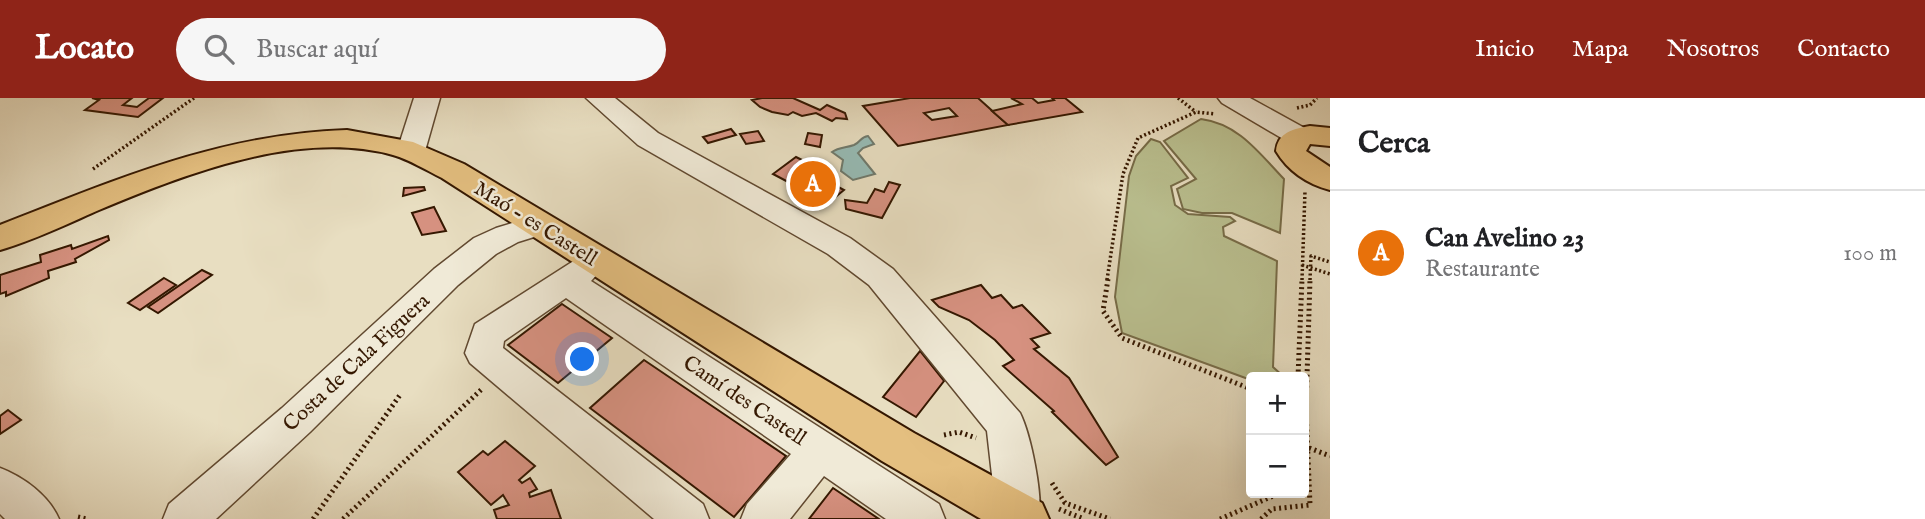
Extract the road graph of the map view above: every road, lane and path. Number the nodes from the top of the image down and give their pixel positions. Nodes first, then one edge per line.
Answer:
1 (194, 98) edge
2 (427, 98) edge
3 (599, 98) edge
4 (1178, 98) edge
5 (1231, 98) edge
6 (1317, 98) edge
7 (1196, 113) junction
8 (1264, 116) junction
9 (1321, 133) edge
10 (411, 151) junction
11 (93, 169) dead end
12 (1317, 182) edge
13 (539, 225) junction
14 (0, 238) edge
15 (1330, 262) edge
16 (1302, 265) junction
17 (1311, 268) junction
18 (582, 271) junction
19 (1330, 274) edge
20 (503, 369) junction
21 (1298, 372) edge
22 (1307, 372) edge
23 (1246, 387) edge
24 (400, 395) dead end
25 (1309, 448) edge
26 (820, 450) junction
27 (1330, 456) edge
28 (0, 487) edge
29 (1309, 490) edge
30 (1267, 498) edge
31 (58, 518) edge
32 (1012, 518) edge
33 (87, 519) edge
34 (185, 519) edge
35 (313, 519) edge
36 (343, 519) edge
37 (687, 519) edge
38 (763, 519) edge
39 (923, 519) edge
40 (1220, 519) edge
41 (1261, 519) edge

1 - 11 path
2 - 10 street
3 - 32 street
4 - 7 path
5 - 8 street
6 - 8 path
7 - 8 path
7 - 23 path
8 - 9 street
9 - 12 main road
10 - 13 main road, Maó - es Castell
10 - 14 main road, Maó - es Castell
12 - 16 path
13 - 18 main road, Maó - es Castell
13 - 34 street, Costa de Cala Figuera
15 - 17 path
16 - 17 path
16 - 21 path
17 - 19 path
17 - 22 path
18 - 20 street
18 - 26 street, Camí des Castell
18 - 32 main road, Maó - es Castell
20 - 36 path
20 - 37 street
24 - 35 path
25 - 27 path
26 - 38 street
26 - 39 street, Camí des Castell
28 - 31 street
29 - 41 path
30 - 40 path
31 - 33 path

